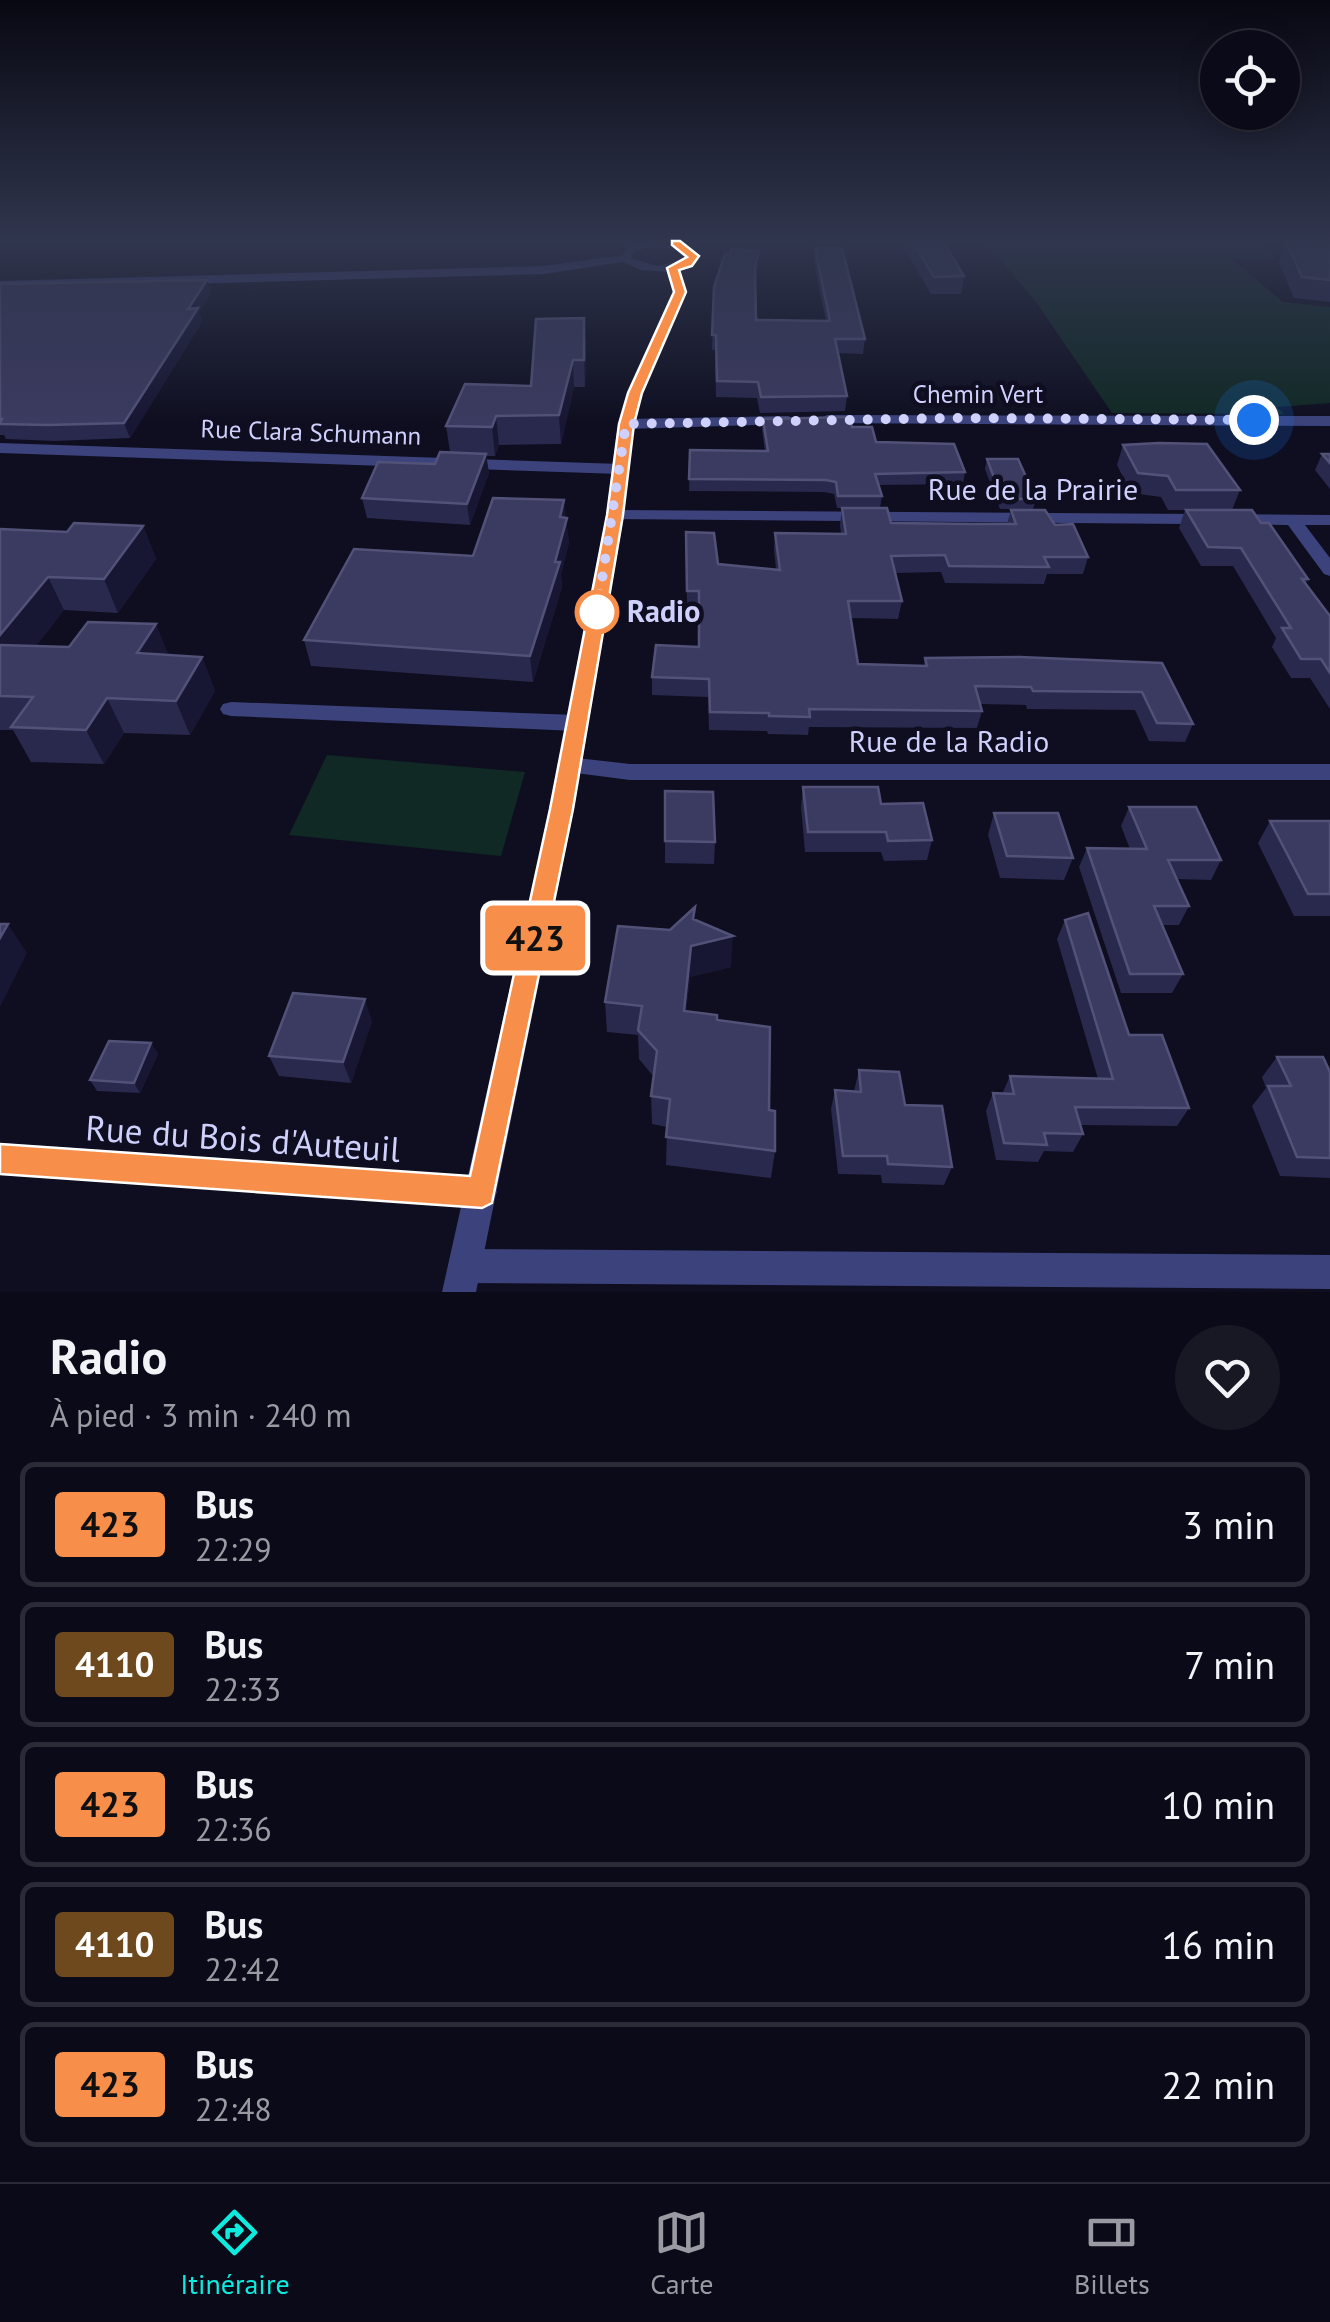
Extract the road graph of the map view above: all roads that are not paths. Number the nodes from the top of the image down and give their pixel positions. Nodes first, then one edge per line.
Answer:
1 (675, 303) edge
2 (1330, 420) edge
3 (626, 424) junction
4 (0, 448) edge
5 (620, 468) junction
6 (615, 515) junction
7 (1292, 519) junction
8 (1330, 520) edge
9 (1330, 570) edge
10 (231, 709) dead end
11 (576, 723) junction
12 (568, 765) junction
13 (1330, 772) edge
14 (0, 1159) edge
15 (482, 1192) junction
16 (1330, 1272) edge
17 (462, 1279) edge

1 - 3 street
2 - 3 street, Chemin Vert
3 - 5 street
4 - 5 street, Rue Clara Schumann
5 - 6 street
6 - 7 street, Rue de la Prairie
6 - 11 street
7 - 8 street, Rue de la Prairie
7 - 9 street
10 - 11 street
11 - 12 street
12 - 13 street, Rue de la Radio
12 - 15 street
14 - 15 street, Rue du Bois d'Auteuil
15 - 17 street
16 - 17 street

